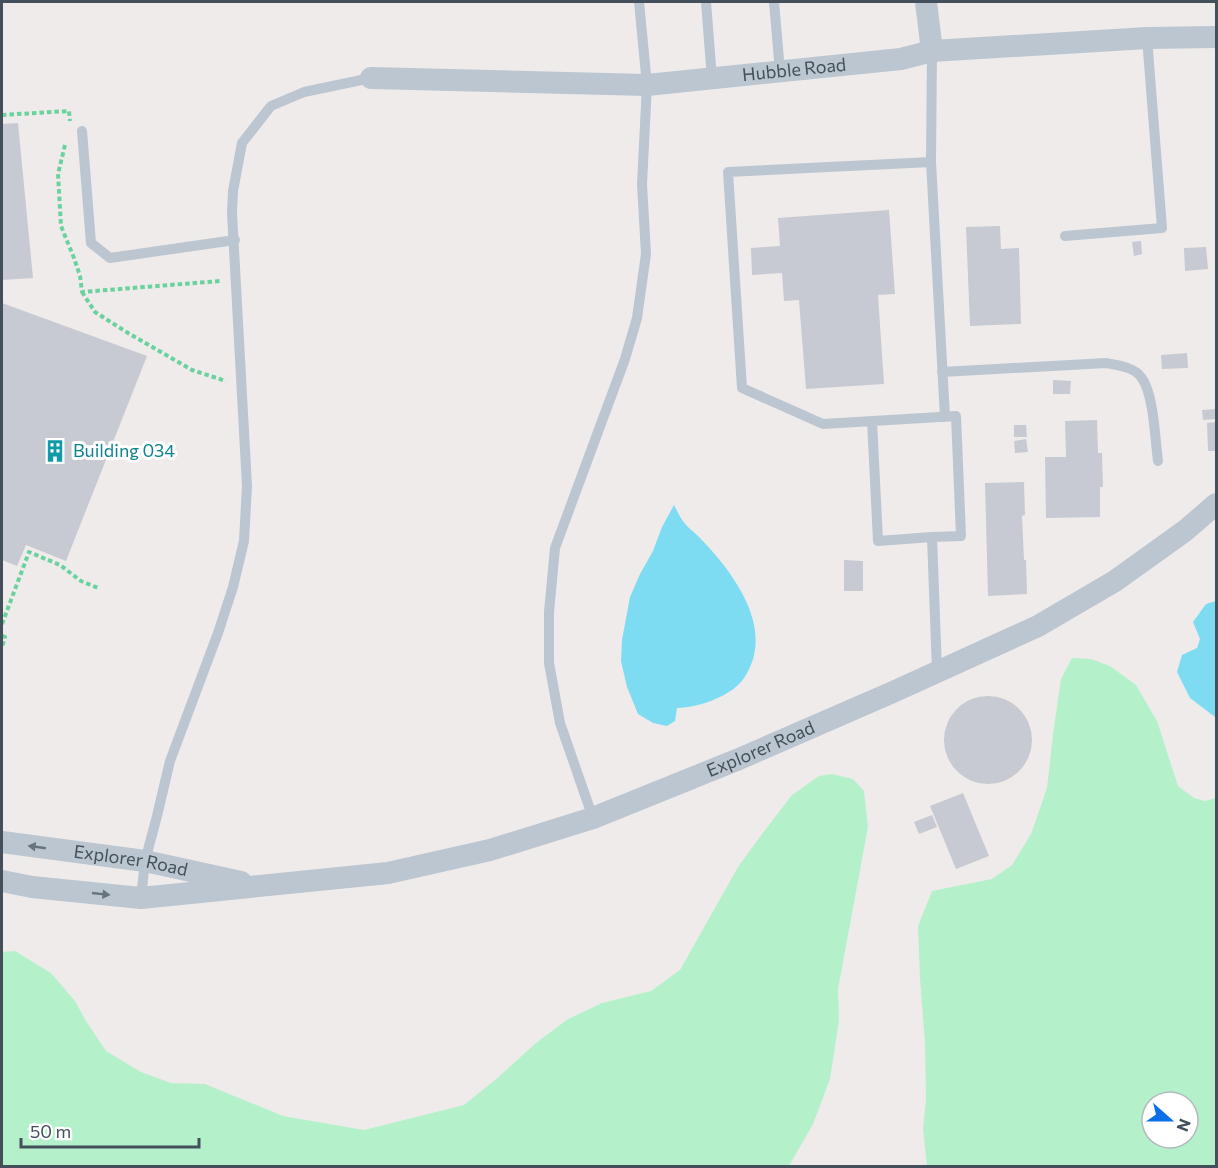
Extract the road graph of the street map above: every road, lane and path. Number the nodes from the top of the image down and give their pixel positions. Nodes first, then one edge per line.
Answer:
1 (639, 2) edge
2 (706, 2) edge
3 (774, 2) edge
4 (926, 2) edge
5 (1216, 37) edge
6 (1147, 38) junction
7 (932, 51) junction
8 (780, 72) junction
9 (370, 78) joint
10 (712, 79) junction
11 (647, 85) junction
12 (82, 131) dead end
13 (931, 162) junction
14 (1065, 236) dead end
15 (235, 240) junction
16 (82, 292) dead end
17 (942, 372) junction
18 (228, 382) dead end
19 (945, 417) junction
20 (873, 421) junction
21 (1158, 461) dead end
22 (1216, 504) edge
23 (932, 537) junction
24 (98, 588) dead end
25 (2, 624) edge
26 (2, 636) edge
27 (2, 647) edge
28 (937, 671) junction
29 (593, 819) junction
30 (2, 842) edge
31 (146, 861) junction
32 (2, 881) edge
33 (260, 886) junction
34 (141, 898) junction

1 - 11 lane
2 - 10 lane
3 - 8 lane
4 - 7 street
5 - 6 street, Hubble Road
6 - 7 street, Hubble Road
6 - 14 lane
7 - 8 street, Hubble Road
7 - 13 lane
8 - 10 street, Hubble Road
9 - 11 street, Hubble Road
9 - 15 lane
10 - 11 street, Hubble Road
11 - 29 lane
12 - 15 lane
13 - 17 lane
13 - 20 lane
15 - 31 lane
16 - 18 path
17 - 19 lane
17 - 21 lane
19 - 20 lane
19 - 23 lane
20 - 23 lane
22 - 28 street, Explorer Road
23 - 28 lane
24 - 25 path
26 - 27 path
28 - 29 street, Explorer Road
29 - 33 street, Explorer Road
31 -> 30 street, Explorer Road
31 - 33 street, Explorer Road
31 - 34 lane
32 -> 34 street, Explorer Road
33 - 34 street, Explorer Road

